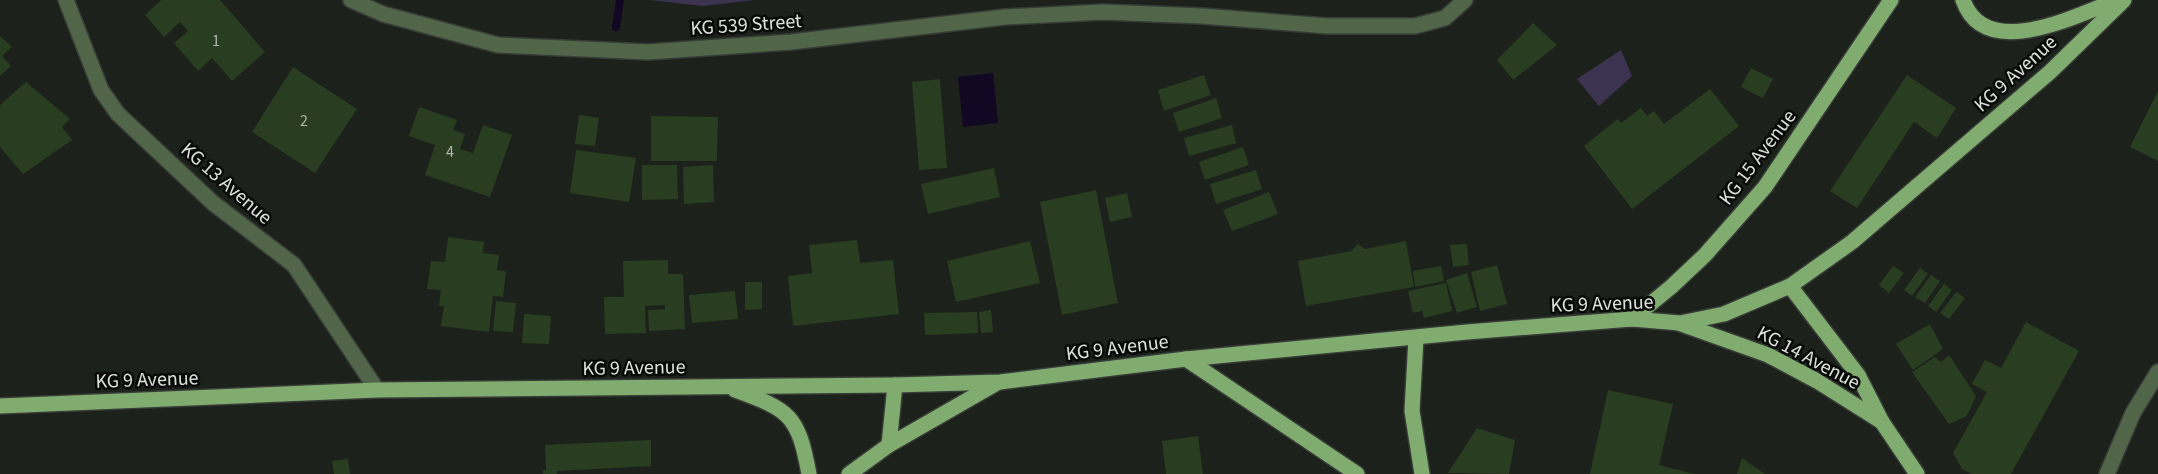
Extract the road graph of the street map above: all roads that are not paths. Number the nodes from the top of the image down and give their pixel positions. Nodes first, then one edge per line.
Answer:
1 (66, 0) edge
2 (351, 0) edge
3 (1465, 0) edge
4 (1891, 0) edge
5 (1963, 0) edge
6 (2116, 0) edge
7 (2124, 0) edge
8 (1790, 286) junction
9 (1632, 319) junction
10 (1680, 323) junction
11 (1416, 338) junction
12 (1186, 359) junction
13 (2158, 372) edge
14 (1000, 382) junction
15 (896, 385) junction
16 (726, 387) junction
17 (376, 390) junction
18 (0, 406) edge
19 (1882, 423) junction
20 (889, 445) junction
21 (809, 474) edge
22 (849, 474) edge
23 (1357, 474) edge
24 (1422, 474) edge
25 (1917, 474) edge
26 (2107, 474) edge

1 - 17 street, KG 13 Avenue
2 - 3 street, KG 539 Street
4 - 9 main road, KG 15 Avenue
5 - 6 main road
7 - 8 main road, KG 9 Avenue
8 - 10 main road, KG 9 Avenue
8 - 19 main road, KG 14 Avenue
9 - 10 main road, KG 9 Avenue
9 - 11 main road, KG 9 Avenue
10 - 19 main road, KG 14 Avenue
11 - 12 main road, KG 9 Avenue
11 - 24 main road
12 - 14 main road, KG 9 Avenue
12 - 23 main road
13 - 26 street
14 - 15 main road, KG 9 Avenue
14 - 20 main road
15 - 16 main road, KG 9 Avenue
15 - 20 main road
16 - 17 main road, KG 9 Avenue
16 - 21 main road
17 - 18 main road, KG 9 Avenue
19 - 25 main road, KG 14 Avenue
20 - 22 main road

